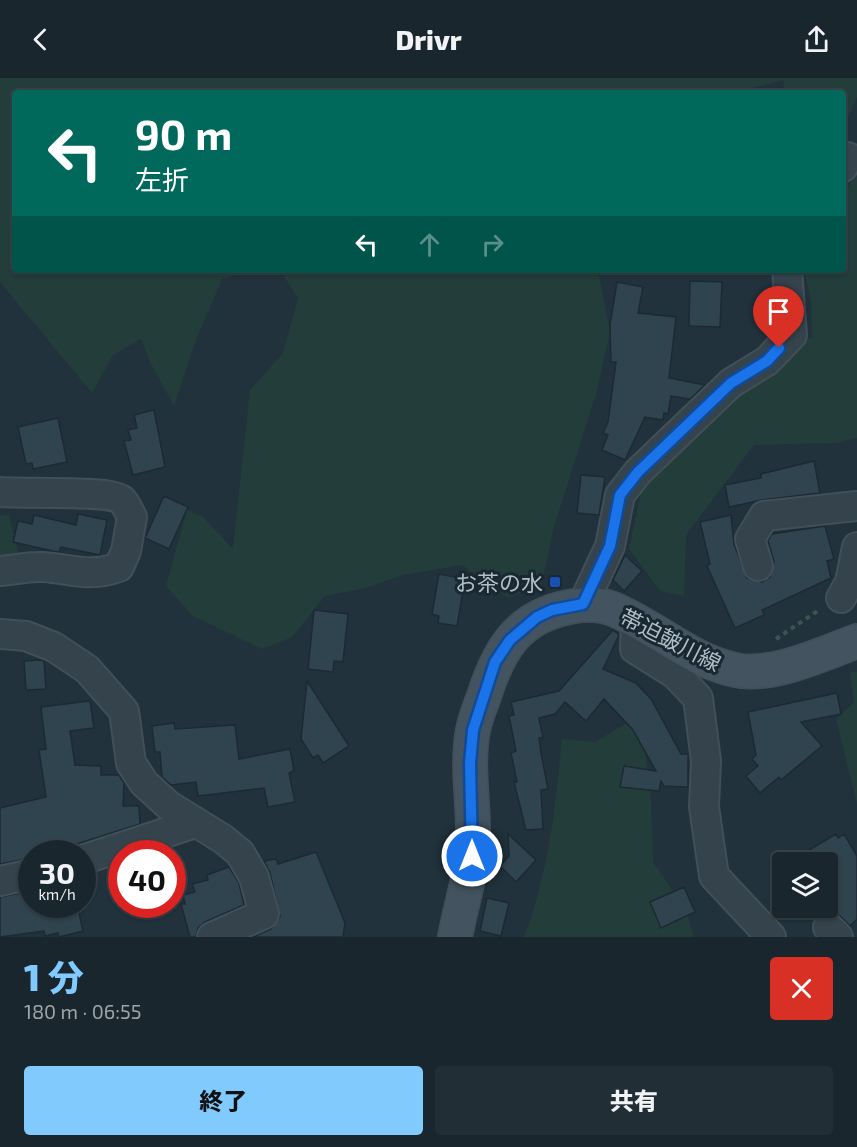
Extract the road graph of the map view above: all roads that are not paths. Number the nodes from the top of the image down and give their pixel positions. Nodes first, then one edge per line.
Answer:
1 (787, 273) edge
2 (0, 492) edge
3 (857, 506) edge
4 (857, 547) edge
5 (758, 566) dead end
6 (0, 571) edge
7 (841, 598) road end
8 (583, 604) junction
9 (636, 620) junction
10 (0, 634) edge
11 (857, 641) edge
12 (195, 823) junction
13 (96, 855) edge
14 (18, 877) edge
15 (0, 880) edge
16 (212, 937) edge
17 (455, 937) edge
18 (771, 937) edge

1 - 8 street
2 - 6 street
3 - 5 street
4 - 7 street
8 - 9 street, 帯迫皷川線
8 - 17 street, 帯迫皷川線
9 - 11 street, 帯迫皷川線
9 - 18 street
10 - 12 street
12 - 13 street
12 - 16 street
14 - 15 street

